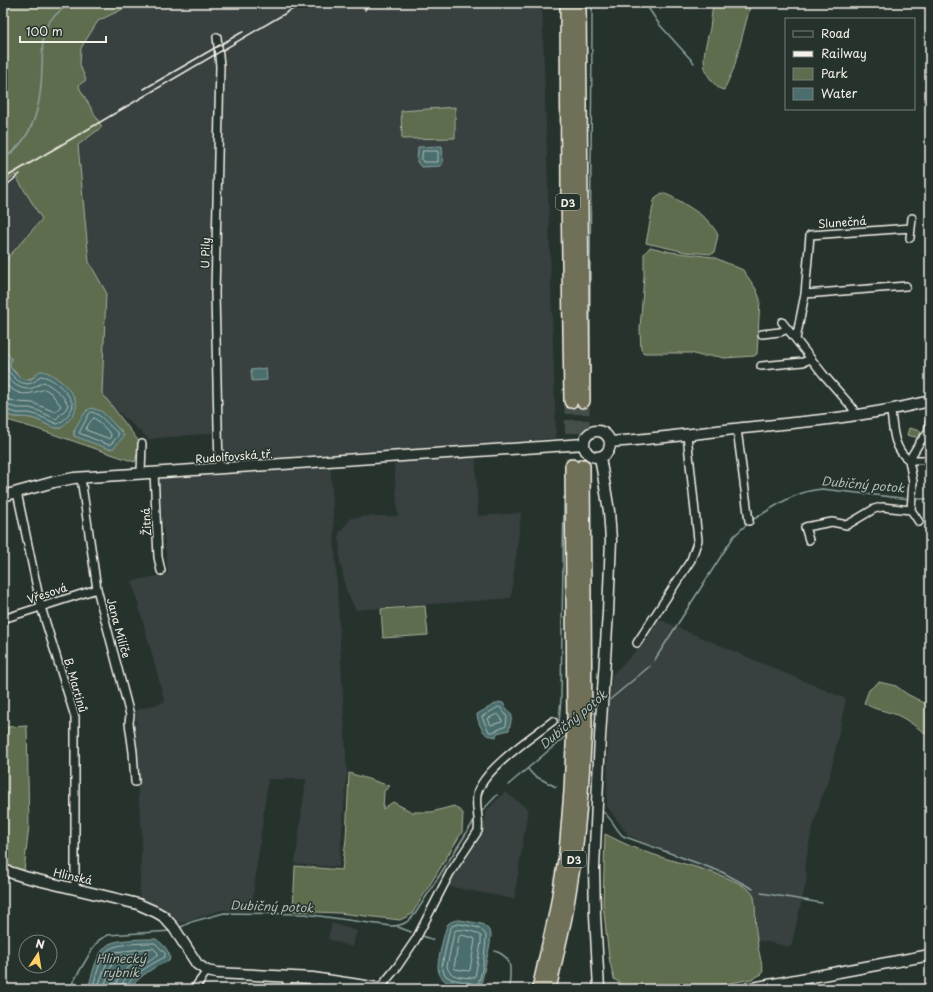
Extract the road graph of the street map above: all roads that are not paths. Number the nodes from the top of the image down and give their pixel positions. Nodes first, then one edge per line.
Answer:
1 (567, 3) edge
2 (579, 3) edge
3 (217, 37) dead end
4 (912, 218) dead end
5 (911, 228) junction
6 (910, 238) dead end
7 (906, 286) dead end
8 (805, 294) junction
9 (782, 322) dead end
10 (786, 329) junction
11 (762, 334) dead end
12 (796, 339) junction
13 (812, 359) junction
14 (761, 366) dead end
15 (930, 401) edge
16 (891, 410) junction
17 (854, 416) junction
18 (930, 420) edge
19 (737, 429) junction
20 (687, 435) junction
21 (610, 442) junction
22 (142, 444) dead end
23 (584, 444) junction
24 (600, 457) junction
25 (909, 460) junction
26 (930, 460) edge
27 (219, 469) junction
28 (154, 472) junction
29 (141, 473) junction
30 (81, 478) junction
31 (17, 492) junction
32 (3, 496) edge
33 (912, 503) junction
34 (749, 521) dead end
35 (919, 522) dead end
36 (809, 540) dead end
37 (161, 571) dead end
38 (97, 589) junction
39 (41, 607) junction
40 (3, 618) edge
41 (637, 643) dead end
42 (553, 721) dead end
43 (579, 725) junction
44 (135, 782) dead end
45 (3, 870) edge
46 (76, 889) junction
47 (930, 954) edge
48 (207, 971) junction
49 (287, 976) junction
50 (313, 978) junction
51 (382, 988) edge
52 (194, 989) edge
53 (287, 989) edge
54 (314, 989) edge
55 (538, 989) edge
56 (549, 989) edge
57 (598, 989) edge
58 (747, 989) edge

1 - 2 highway, D3
3 - 27 street, U Pily
4 - 5 street
5 - 6 street
5 - 8 street, Slunečná
7 - 8 street
8 - 12 street, Slunečná
9 - 10 street
10 - 11 street
10 - 12 street
12 - 13 street
13 - 14 street
13 - 17 street
15 - 16 street
16 - 17 street
16 - 25 street
17 - 19 street
18 - 25 street
19 - 20 street
19 - 34 street
20 - 21 street
20 - 41 street
21 - 23 street
21 - 24 street
22 - 29 street
23 - 24 street
23 - 27 street, Rudolfovská tř.
24 - 57 street
25 - 26 street
25 - 33 street
27 - 28 street, Rudolfovská tř.
28 - 29 street, Rudolfovská tř.
28 - 37 street, Žitná
29 - 30 street, Rudolfovská tř.
30 - 31 street, Rudolfovská tř.
30 - 38 street, Jana Milíče
31 - 32 street, Rudolfovská tř.
31 - 39 street, B. Martinů
33 - 35 street
33 - 36 street
38 - 39 street, Vřesová
38 - 44 street, Jana Milíče
39 - 40 street, Vřesová
39 - 46 street, B. Martinů
42 - 51 street
43 - 43 highway, D3
43 - 55 highway, D3
43 - 56 highway, D3
45 - 46 street, Hlinská
46 - 48 street, Hlinská
47 - 58 street
48 - 49 street
48 - 52 street
49 - 50 street
49 - 53 street
50 - 51 street
50 - 54 street

